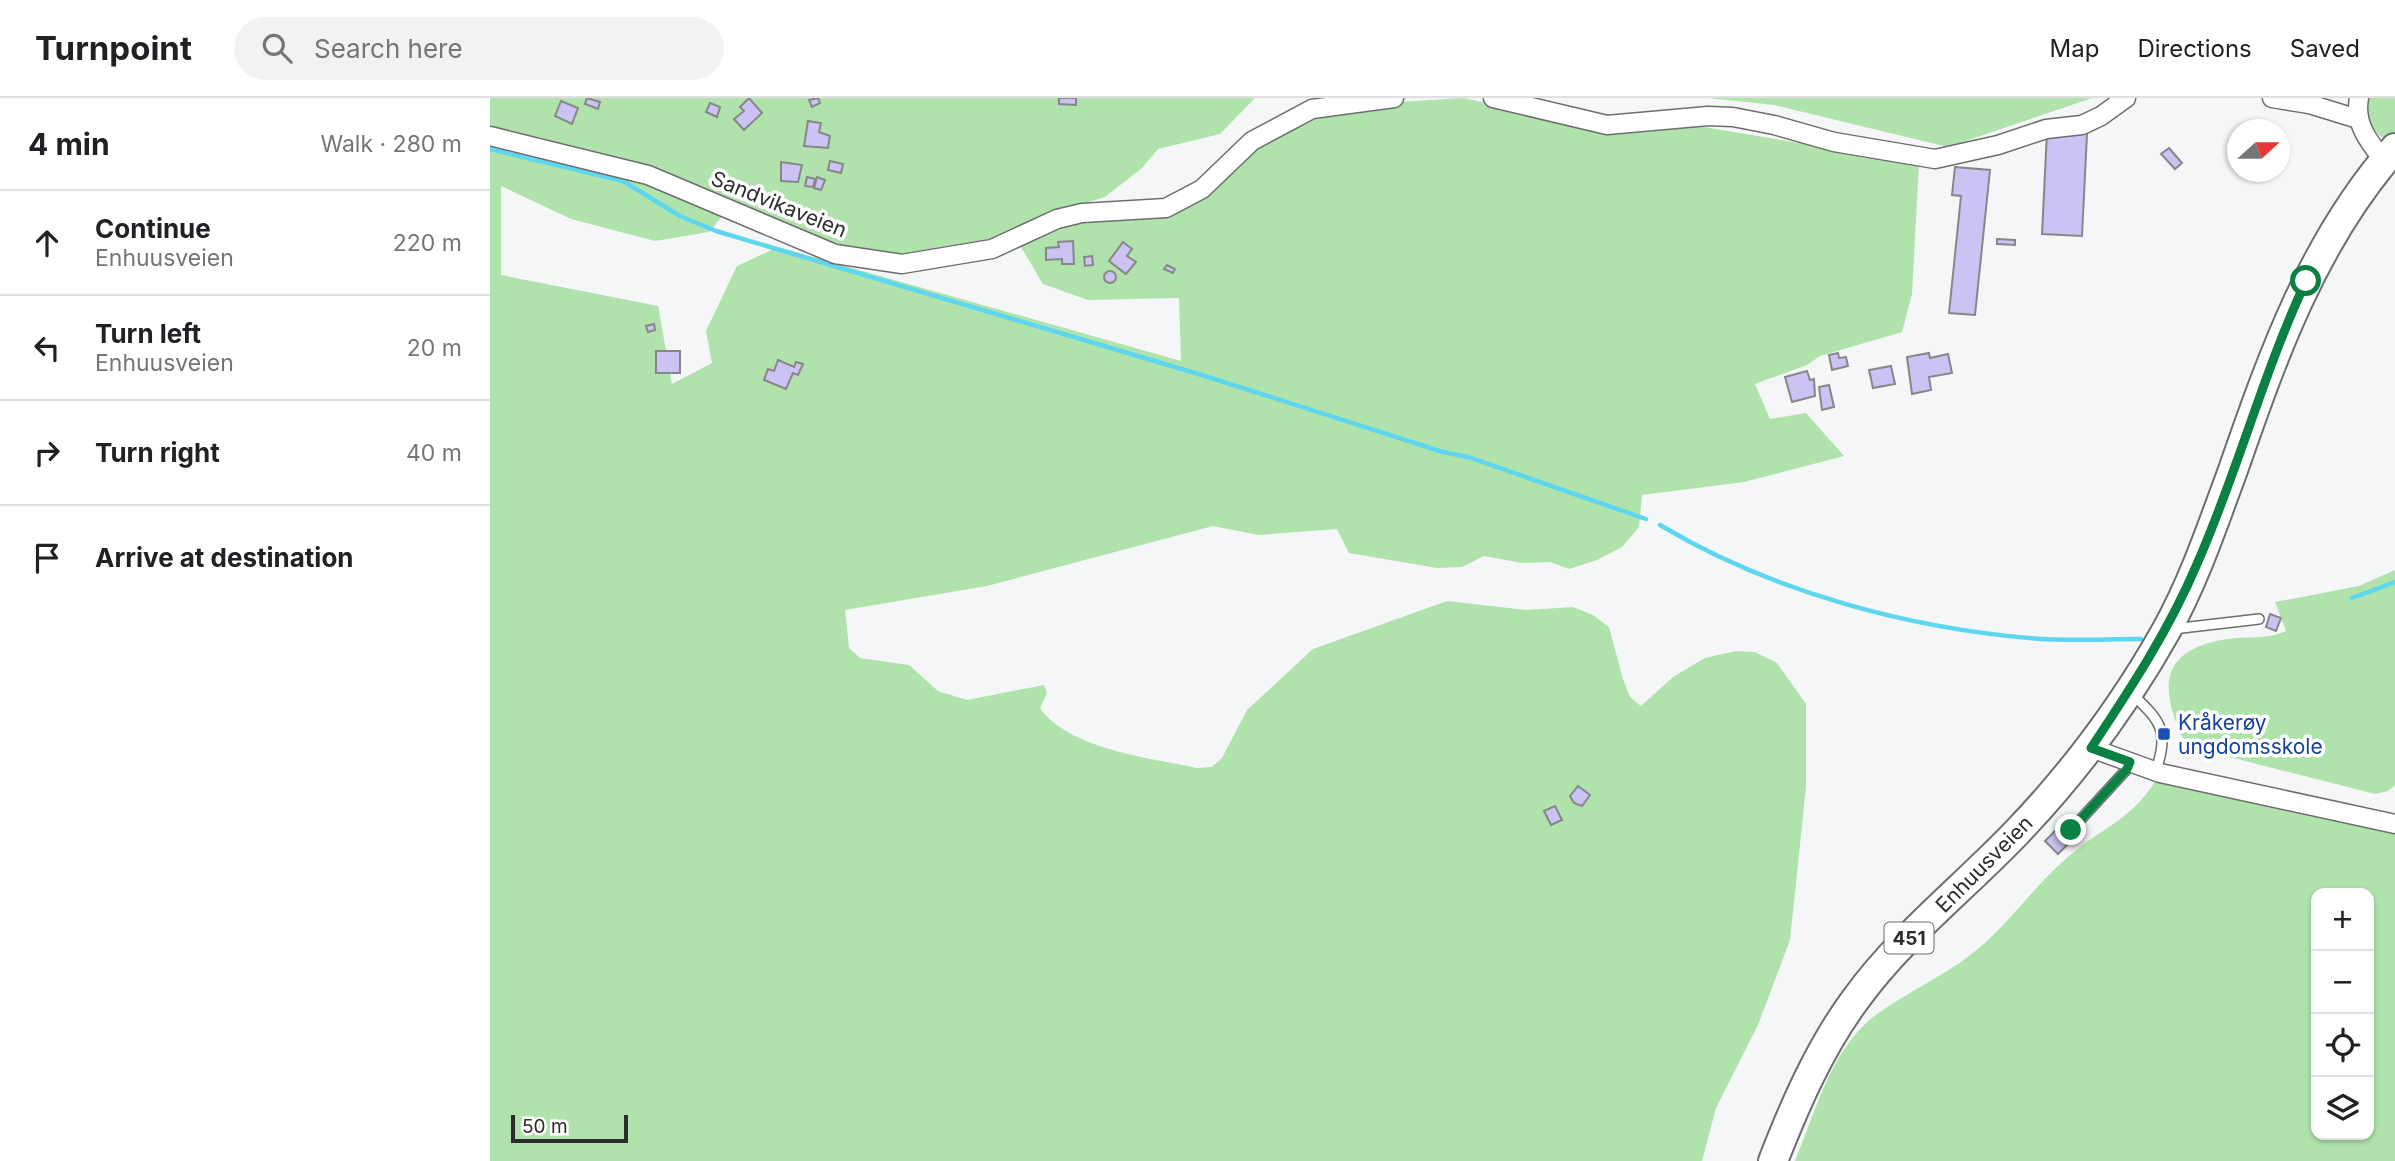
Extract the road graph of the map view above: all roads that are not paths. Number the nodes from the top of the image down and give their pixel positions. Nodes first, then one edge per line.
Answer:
1 (1394, 98) edge
2 (1493, 98) edge
3 (2126, 98) edge
4 (2272, 98) edge
5 (2359, 98) edge
6 (1308, 103) edge
7 (2358, 119) junction
8 (490, 136) edge
9 (2389, 154) edge
10 (2259, 619) dead end
11 (2167, 629) junction
12 (2129, 692) junction
13 (2091, 748) junction
14 (2130, 762) junction
15 (2156, 772) junction
16 (2395, 824) edge
17 (2071, 830) dead end
18 (1773, 1161) edge

1 - 6 street, Sandvikaveien
2 - 3 street
4 - 7 street
5 - 7 street
6 - 8 street, Sandvikaveien
7 - 9 street
9 - 11 main road, Enhuusveien / 451
10 - 11 lane
11 - 12 main road, Enhuusveien / 451
12 - 13 main road, Enhuusveien / 451
12 - 15 lane
13 - 14 street
13 - 18 main road, Enhuusveien / 451
14 - 15 street
14 - 17 lane
15 - 16 street

